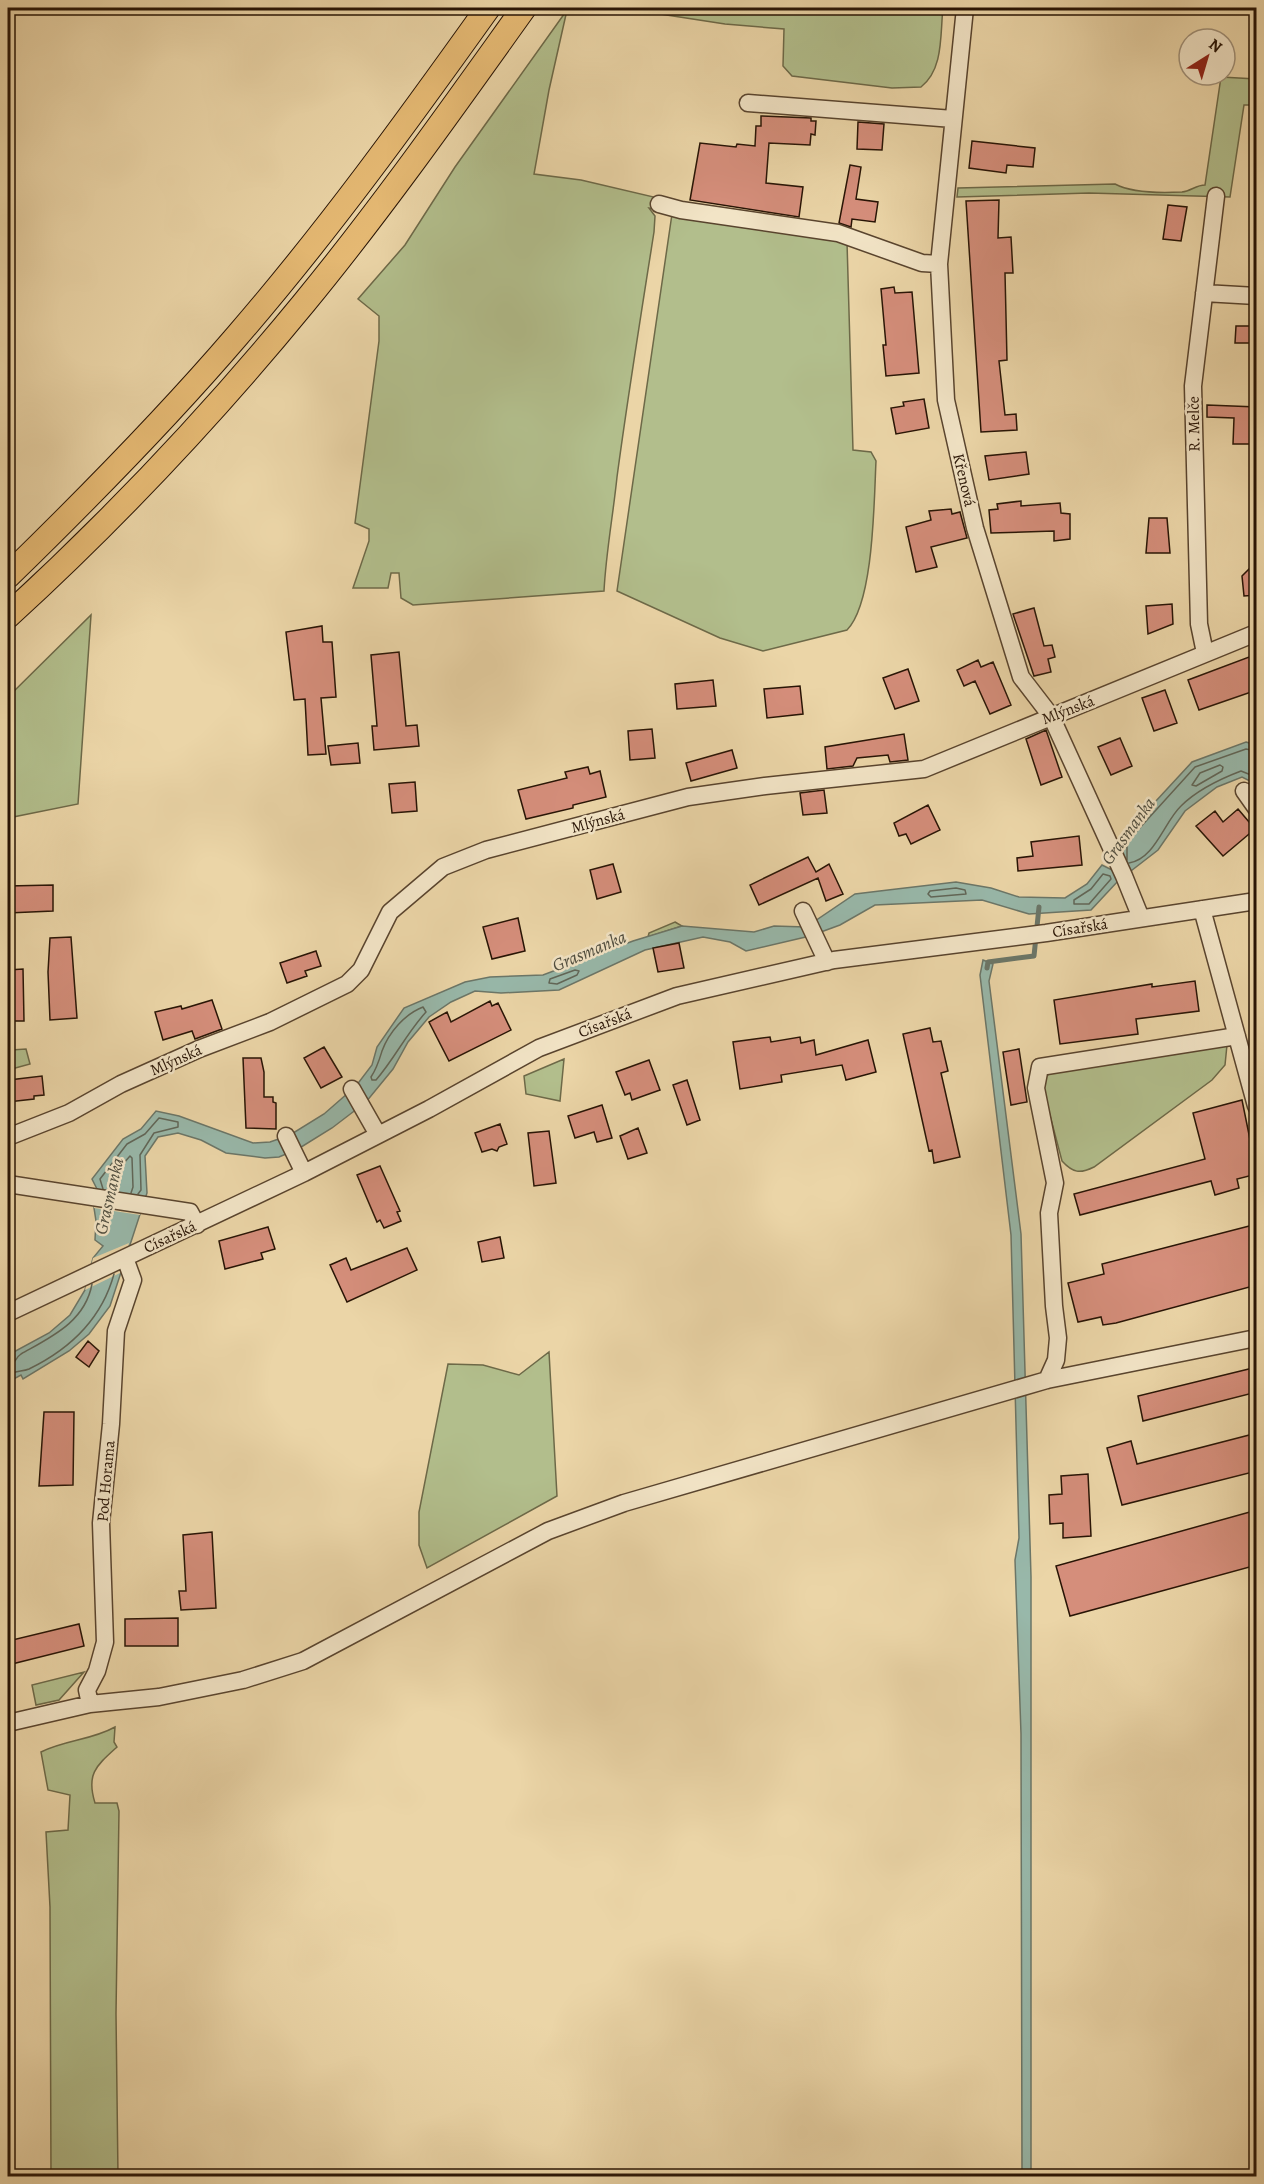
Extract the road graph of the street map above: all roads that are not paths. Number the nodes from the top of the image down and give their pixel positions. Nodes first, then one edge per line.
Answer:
1 (488, 8) edge
2 (524, 8) edge
3 (965, 8) edge
4 (748, 103) dead end
5 (953, 119) junction
6 (1216, 196) dead end
7 (659, 204) dead end
8 (939, 264) junction
9 (1204, 293) junction
10 (1257, 296) edge
11 (8, 576) edge
12 (8, 616) edge
13 (1257, 633) edge
14 (1205, 653) junction
15 (1051, 716) junction
16 (1244, 791) dead end
17 (1257, 808) edge
18 (1257, 901) edge
19 (1202, 909) junction
20 (1141, 918) junction
21 (809, 923) dead end
22 (827, 962) junction
23 (1237, 1036) junction
24 (352, 1089) dead end
25 (1257, 1106) edge
26 (376, 1133) junction
27 (8, 1137) edge
28 (290, 1144) dead end
29 (304, 1173) junction
30 (8, 1184) edge
31 (196, 1225) junction
32 (124, 1258) junction
33 (8, 1313) edge
34 (1257, 1338) edge
35 (1047, 1380) junction
36 (90, 1704) junction
37 (8, 1723) edge

1 - 11 highway
2 - 12 highway
3 - 5 street, Křenová
4 - 5 street
5 - 8 street, Křenová
6 - 9 street, R. Melče
7 - 8 street
8 - 15 street, Křenová
9 - 10 street
9 - 14 street, R. Melče
13 - 14 street, Mlýnská
14 - 15 street, Mlýnská
15 - 20 street, Křenová
15 - 27 street, Mlýnská
16 - 17 street
18 - 19 street, Císařská
19 - 20 street, Císařská
19 - 23 street
20 - 22 street, Císařská
21 - 22 street
22 - 26 street, Císařská
23 - 25 street
23 - 35 street
24 - 26 street
26 - 29 street, Císařská
28 - 29 street
29 - 31 street, Císařská
30 - 31 street
31 - 32 street, Císařská
32 - 33 street, Císařská
32 - 36 street, Pod Horama
34 - 35 street
35 - 36 street
36 - 37 street

